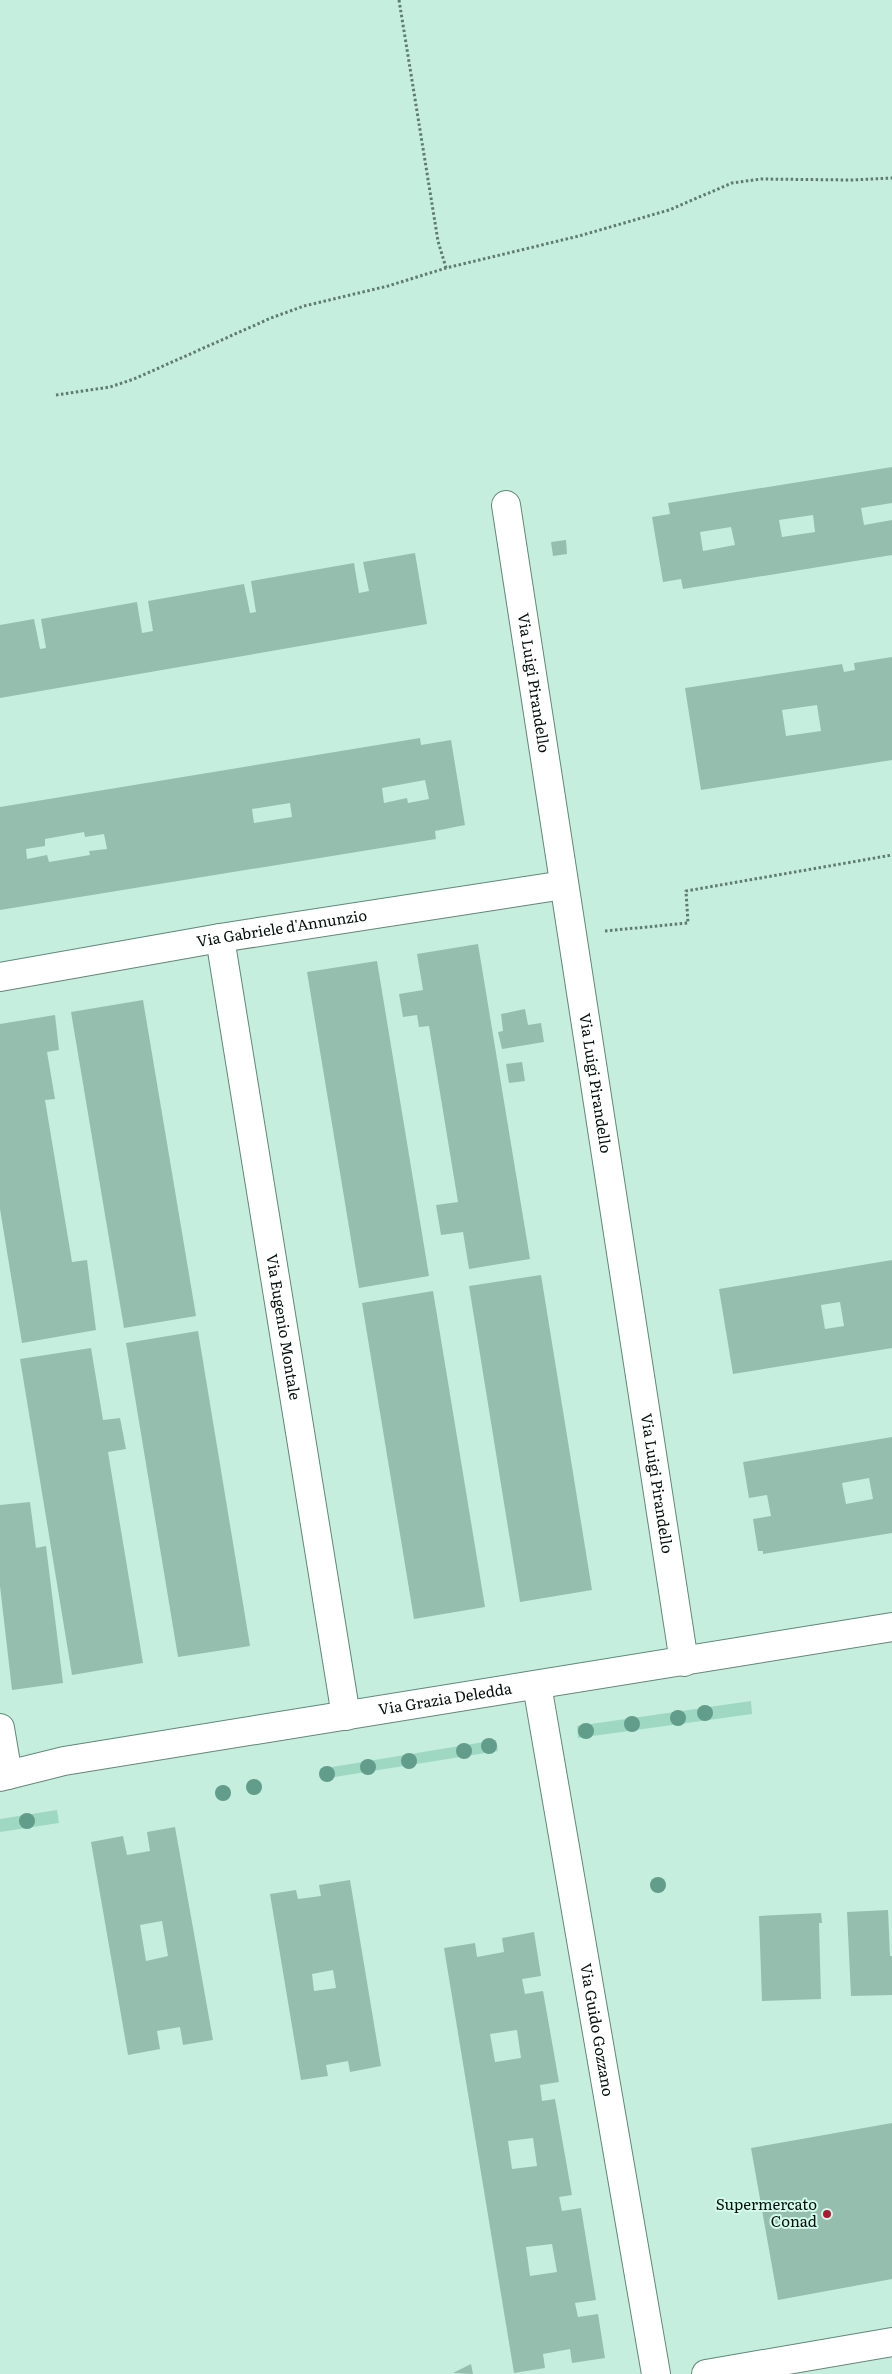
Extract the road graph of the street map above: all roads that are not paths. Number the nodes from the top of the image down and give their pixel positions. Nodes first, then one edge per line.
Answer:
1 (506, 505) dead end
2 (564, 885) junction
3 (220, 938) junction
4 (0, 977) edge
5 (892, 1627) edge
6 (684, 1662) junction
7 (536, 1685) junction
8 (346, 1716) junction
9 (0, 1728) edge
10 (4, 1776) edge
11 (892, 2342) edge
12 (656, 2374) edge
13 (706, 2374) edge

1 - 2 street, Via Luigi Pirandello
2 - 3 street, Via Gabriele d'Annunzio
2 - 6 street, Via Luigi Pirandello
3 - 4 street, Via Gabriele d'Annunzio
3 - 8 street, Via Eugenio Montale
5 - 6 street, Via Grazia Deledda
6 - 7 street, Via Grazia Deledda
7 - 8 street, Via Grazia Deledda
7 - 12 street, Via Guido Gozzano
8 - 10 street, Via Grazia Deledda
9 - 10 street
11 - 13 street

